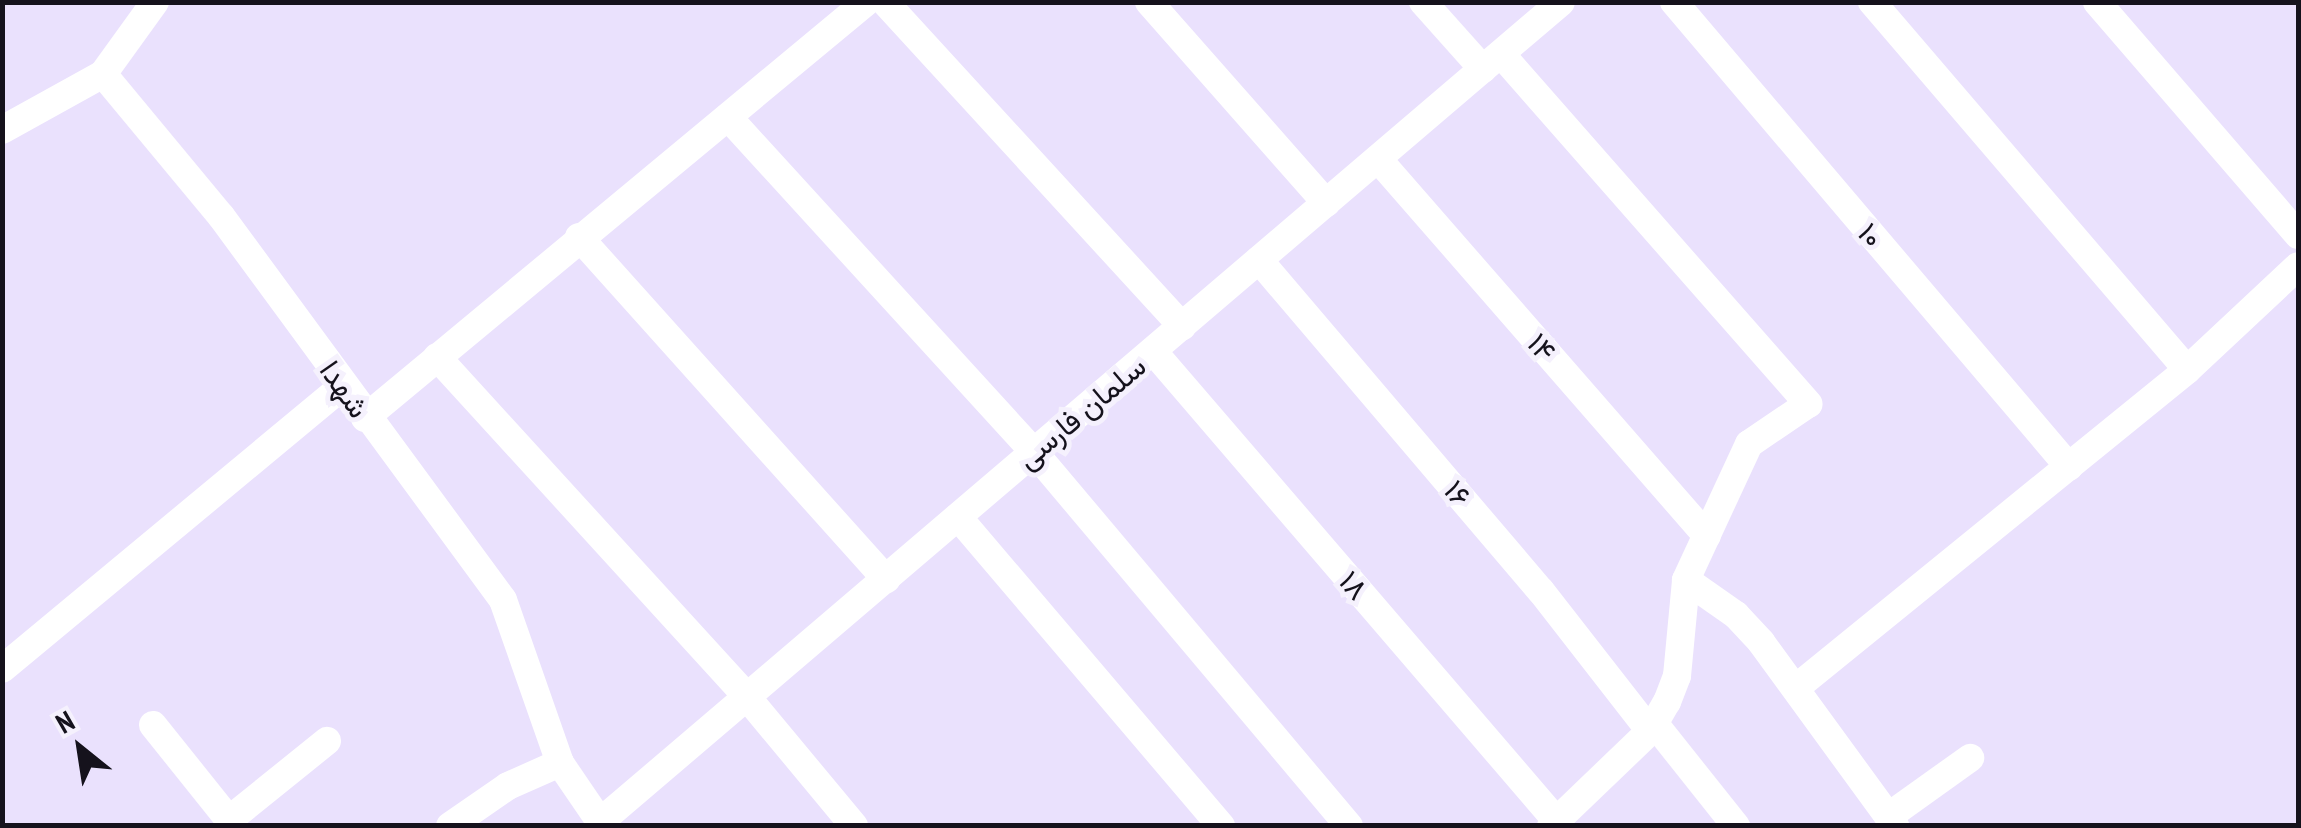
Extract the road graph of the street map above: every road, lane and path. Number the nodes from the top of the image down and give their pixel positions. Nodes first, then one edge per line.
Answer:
1 (156, 2) edge
2 (866, 2) edge
3 (884, 2) edge
4 (1149, 2) edge
5 (1423, 2) edge
6 (1561, 2) edge
7 (1674, 2) edge
8 (1872, 2) edge
9 (2097, 2) edge
10 (1492, 61) junction
11 (102, 74) junction
12 (728, 117) junction
13 (2, 130) edge
14 (1378, 159) junction
15 (1326, 203) junction
16 (2298, 235) edge
17 (579, 237) junction
18 (1259, 260) junction
19 (2298, 266) edge
20 (1182, 326) junction
21 (1153, 350) junction
22 (437, 357) junction
23 (2187, 370) junction
24 (342, 386) junction
25 (366, 418) junction
26 (1034, 452) junction
27 (2068, 467) junction
28 (958, 517) junction
29 (1707, 536) junction
30 (886, 578) junction
31 (1686, 580) junction
32 (2, 669) edge
33 (1797, 687) junction
34 (747, 698) junction
35 (153, 724) dead end
36 (1652, 727) junction
37 (327, 741) dead end
38 (1970, 758) dead end
39 (560, 763) junction
40 (1892, 821) edge
41 (1553, 822) edge
42 (232, 823) edge
43 (602, 824) edge
44 (450, 826) edge
45 (854, 826) edge
46 (1221, 826) edge
47 (1350, 826) edge
48 (1736, 826) edge

1 - 11 street
2 - 12 street
3 - 20 street
4 - 15 street
5 - 10 street
6 - 10 street, سلمان فارسی
7 - 27 street, ۱۰
8 - 23 street
9 - 16 street
10 - 14 street, سلمان فارسی
10 - 29 street
11 - 13 street
11 - 24 street, شهدا
12 - 17 street
12 - 26 street
14 - 15 street, سلمان فارسی
14 - 29 street, ۱۴
15 - 18 street, سلمان فارسی
17 - 22 street
17 - 30 street
18 - 20 street, سلمان فارسی
18 - 36 street, ۱۶
19 - 23 street
20 - 21 street, سلمان فارسی
21 - 26 street, سلمان فارسی
21 - 41 street, ۱۸
22 - 25 street
22 - 34 street
23 - 27 street
24 - 25 street, شهدا
24 - 32 street
25 - 39 street, شهدا
26 - 28 street, سلمان فارسی
26 - 47 street
27 - 33 street
28 - 30 street, سلمان فارسی
28 - 46 street
29 - 31 street
30 - 34 street, سلمان فارسی
31 - 33 street
31 - 36 street
33 - 40 street
34 - 43 street, سلمان فارسی
34 - 45 street
35 - 42 street
36 - 41 street
36 - 48 street, ۱۶
37 - 42 street
38 - 40 street
39 - 43 street, شهدا
39 - 44 street

